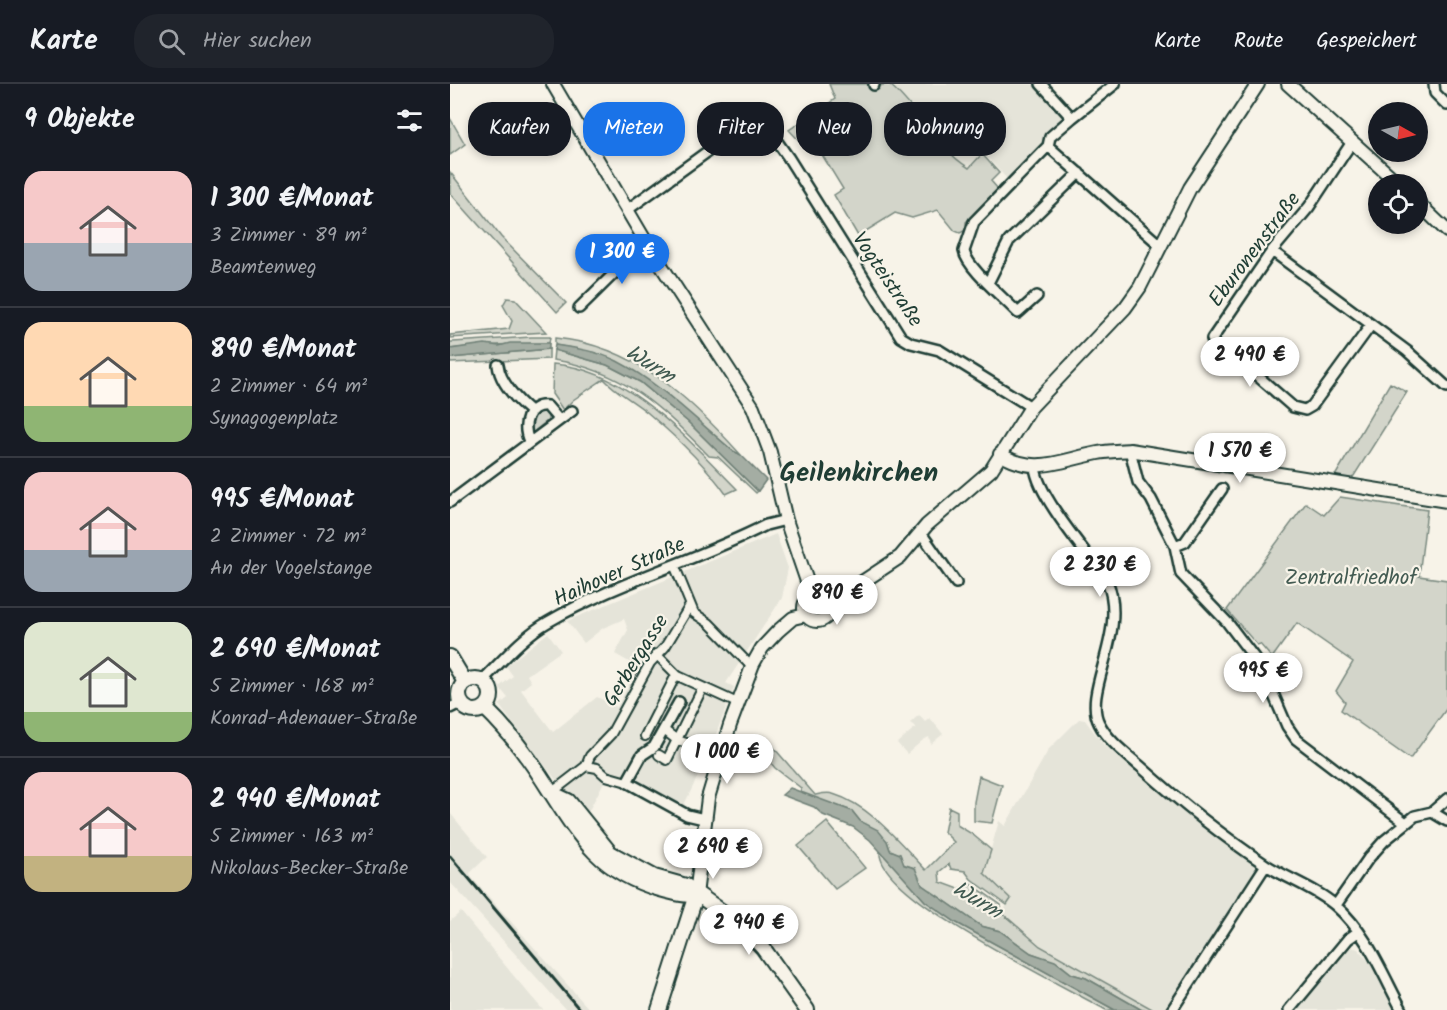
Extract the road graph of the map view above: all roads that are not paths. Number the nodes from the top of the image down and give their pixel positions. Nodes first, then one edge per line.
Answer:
1 (553, 84) edge
2 (1041, 84) edge
3 (1115, 84) edge
4 (1258, 84) edge
5 (1288, 84) edge
6 (1434, 84) edge
7 (1447, 105) edge
8 (1072, 118) junction
9 (1352, 142) junction
10 (1048, 146) junction
11 (1078, 173) junction
12 (1388, 174) edge
13 (627, 210) junction
14 (1428, 213) edge
15 (1447, 231) edge
16 (646, 242) junction
17 (1161, 246) junction
18 (1272, 251) junction
19 (988, 283) junction
20 (1037, 296) dead end
21 (579, 308) dead end
22 (1371, 325) junction
23 (498, 365) dead end
24 (1447, 387) edge
25 (1031, 407) junction
26 (530, 411) junction
27 (572, 411) dead end
28 (559, 420) junction
29 (529, 441) junction
30 (1130, 450) junction
31 (1000, 454) junction
32 (1035, 466) junction
33 (1222, 489) dead end
34 (451, 498) edge
35 (1447, 501) edge
36 (786, 520) junction
37 (921, 533) junction
38 (1175, 546) junction
39 (675, 567) dead end
40 (956, 583) dead end
41 (812, 596) junction
42 (829, 604) junction
43 (689, 606) junction
44 (806, 615) junction
45 (656, 654) junction
46 (450, 657) edge
47 (749, 664) dead end
48 (676, 675) junction
49 (483, 680) junction
50 (465, 682) junction
51 (702, 689) junction
52 (679, 702) dead end
53 (735, 702) dead end
54 (455, 705) edge
55 (485, 708) junction
56 (664, 730) junction
57 (645, 736) dead end
58 (677, 740) junction
59 (696, 746) dead end
60 (709, 752) dead end
61 (659, 755) dead end
62 (586, 766) junction
63 (712, 766) dead end
64 (627, 782) junction
65 (552, 793) junction
66 (1447, 799) edge
67 (1432, 813) junction
68 (704, 819) junction
69 (1447, 821) edge
70 (1406, 823) junction
71 (1266, 865) junction
72 (696, 895) junction
73 (1336, 905) junction
74 (1358, 932) junction
75 (659, 1010) edge
76 (807, 1010) edge
77 (1172, 1010) edge
78 (1289, 1010) edge
79 (1402, 1010) edge

1 - 13 street
2 - 8 street
3 - 8 street
4 - 17 street
5 - 9 street
6 - 7 street
8 - 10 street
9 - 12 street
9 - 18 street, Eburonenstraße
10 - 11 street
10 - 19 street
11 - 17 street
11 - 19 street
13 - 16 street
13 - 25 street, Vogteistraße
14 - 15 street
16 - 21 street
16 - 36 street
17 - 25 street
18 - 22 street
18 - 22 street, Eburonenstraße
19 - 20 street
22 - 24 street
23 - 26 street
25 - 31 street
26 - 28 street
26 - 29 street
27 - 28 street
28 - 29 street
29 - 34 street
30 - 32 street
30 - 35 street
30 - 38 street
31 - 32 street
31 - 37 street
32 - 71 street
33 - 38 street
36 - 41 street
36 - 49 street, Haihover Straße
37 - 40 street
37 - 42 street
38 - 70 street
39 - 43 street, Gerbergasse
41 - 42 street
41 - 44 street
42 - 44 street
43 - 45 street, Gerbergasse
43 - 47 street
44 - 68 street
45 - 48 street
45 - 62 street, Gerbergasse
46 - 50 main road
48 - 51 street
48 - 57 street
49 - 50 main road
49 - 55 main road
50 - 54 main road
51 - 53 street
51 - 58 street
52 - 56 street
54 - 55 main road
55 - 65 main road
56 - 58 street
56 - 64 street
58 - 59 street
58 - 61 street
60 - 63 street
62 - 64 street
62 - 65 street, Gerbergasse
64 - 68 street
65 - 72 main road
66 - 67 street
67 - 69 street
67 - 70 street
68 - 72 street
70 - 73 street
71 - 73 street
71 - 77 street
72 - 75 main road
72 - 76 main road
73 - 74 street
74 - 78 street
74 - 79 street

